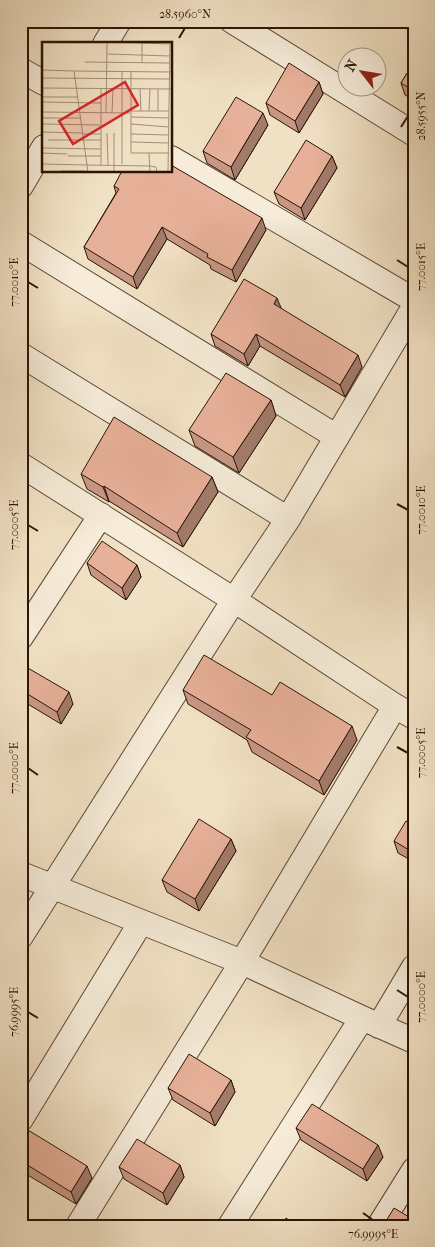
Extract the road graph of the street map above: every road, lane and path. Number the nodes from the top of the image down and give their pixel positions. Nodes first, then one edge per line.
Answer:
1 (119, 21) edge
2 (232, 21) edge
3 (107, 42) edge
4 (21, 70) edge
5 (42, 82) edge
6 (414, 134) edge
7 (42, 151) edge
8 (172, 159) edge
9 (21, 186) edge
10 (21, 243) edge
11 (414, 300) edge
12 (414, 307) edge
13 (21, 355) edge
14 (337, 437) junction
15 (21, 465) edge
16 (101, 515) junction
17 (288, 519) junction
18 (234, 600) junction
19 (21, 637) edge
20 (404, 712) edge
21 (21, 874) edge
22 (52, 886) junction
23 (142, 922) junction
24 (21, 936) edge
25 (242, 962) junction
26 (414, 967) edge
27 (370, 1022) junction
28 (414, 1041) edge
29 (21, 1119) edge
30 (414, 1170) edge
31 (78, 1226) edge
32 (230, 1226) edge
33 (379, 1226) edge

1 - 3 street
2 - 6 street
4 - 5 street
7 - 9 street
8 - 11 street
10 - 14 street
12 - 14 street
13 - 17 street
14 - 17 street
15 - 16 street
16 - 18 street
16 - 19 street
17 - 18 street
18 - 20 street
18 - 22 street
20 - 25 street
21 - 22 street
22 - 23 street
22 - 24 street
23 - 25 street
23 - 29 street
25 - 27 street
25 - 31 street
26 - 27 street
27 - 28 street
27 - 32 street
30 - 33 street

